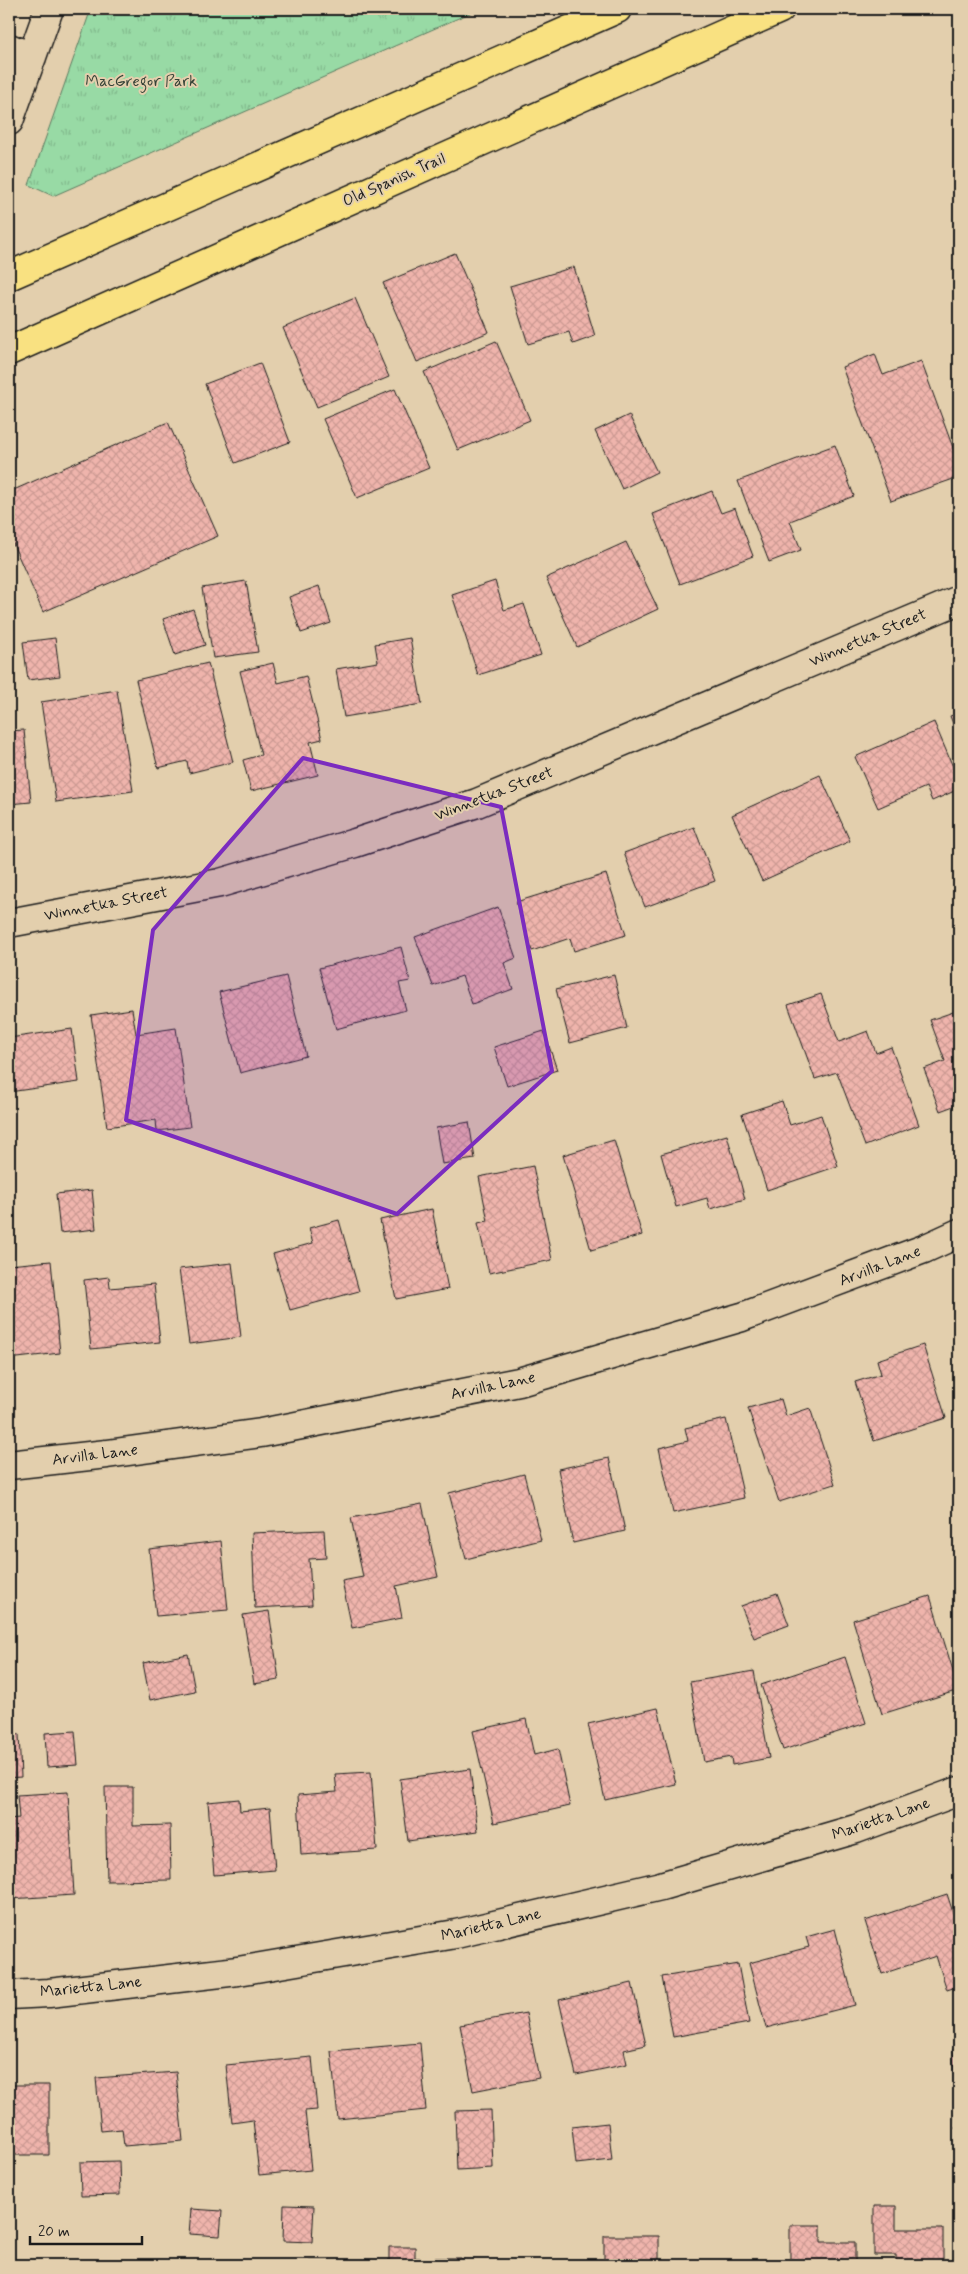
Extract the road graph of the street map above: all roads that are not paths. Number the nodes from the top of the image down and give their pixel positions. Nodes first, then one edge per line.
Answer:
1 (49, 9) edge
2 (617, 9) edge
3 (780, 9) edge
4 (20, 52) edge
5 (9, 121) edge
6 (9, 276) edge
7 (9, 352) edge
8 (959, 600) edge
9 (9, 923) edge
10 (959, 1232) edge
11 (9, 1465) edge
12 (959, 1791) edge
13 (9, 1995) edge

1 - 4 street
2 - 6 main road
3 - 7 main road, Old Spanish Trail
4 - 5 street
8 - 9 street, Winnetka Street
10 - 11 street, Arvilla Lane
12 - 13 street, Marietta Lane

